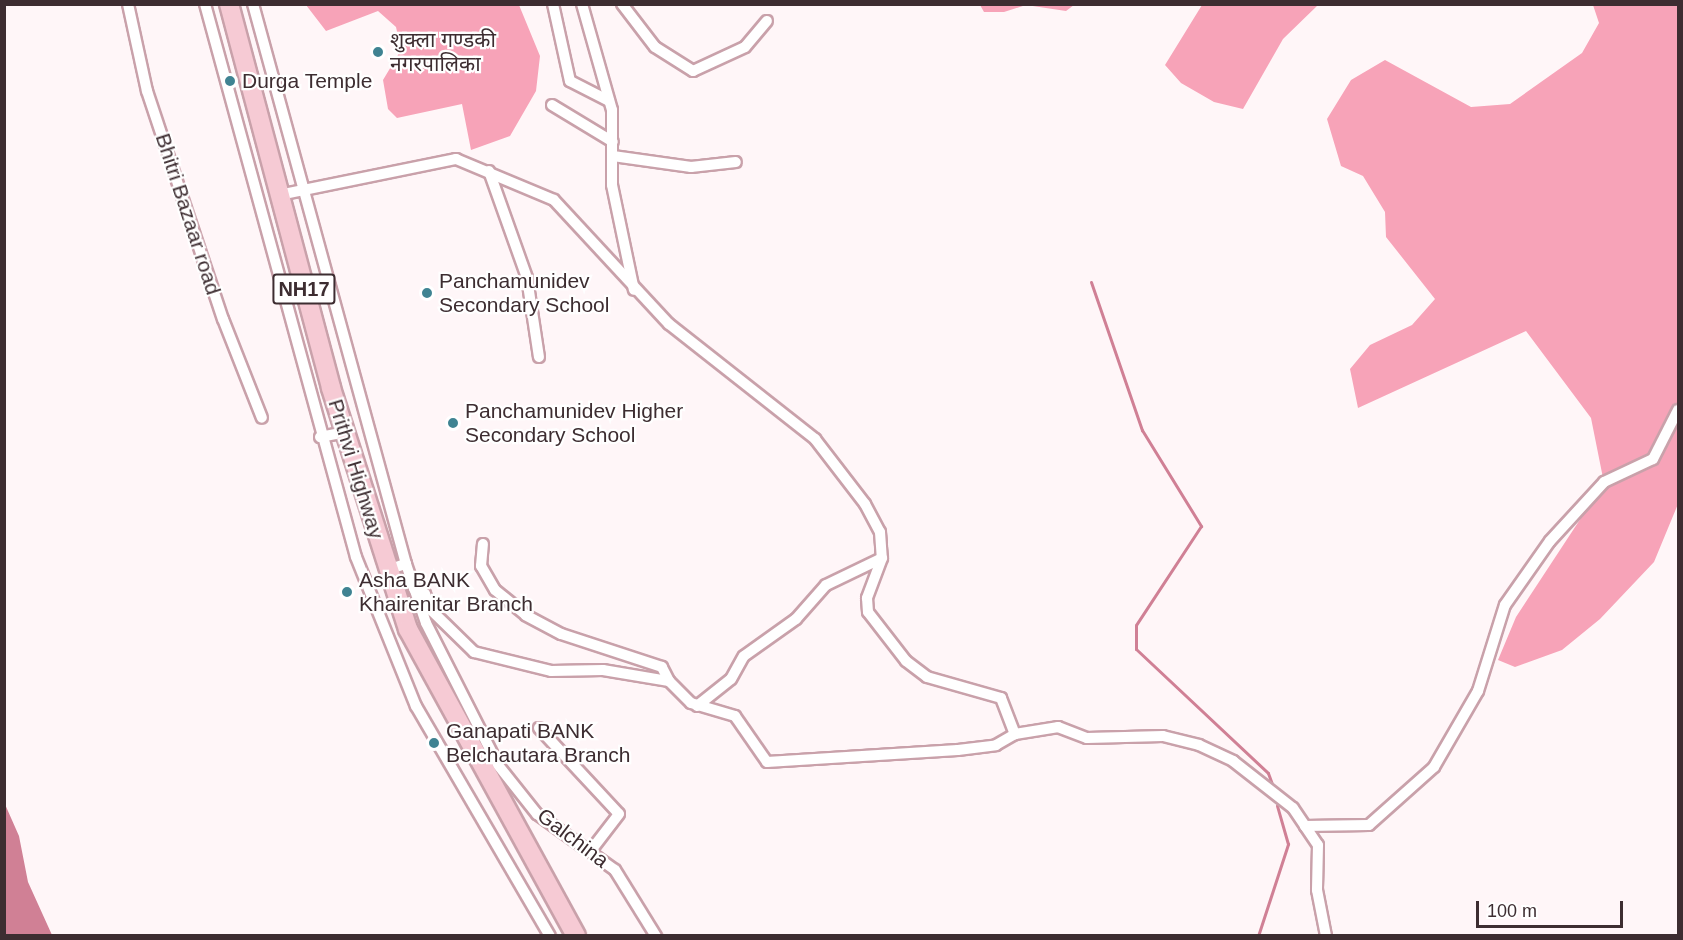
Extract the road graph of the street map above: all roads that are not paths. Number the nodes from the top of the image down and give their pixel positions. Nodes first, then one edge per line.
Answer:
1 (128, 4) edge
2 (205, 4) edge
3 (229, 4) edge
4 (252, 4) edge
5 (553, 4) edge
6 (582, 4) edge
7 (622, 4) edge
8 (768, 21) dead end
9 (609, 101) junction
10 (552, 105) dead end
11 (613, 142) junction
12 (613, 156) junction
13 (736, 162) dead end
14 (489, 171) junction
15 (307, 188) junction
16 (279, 195) junction
17 (634, 290) junction
18 (539, 357) dead end
19 (1678, 410) edge
20 (262, 418) dead end
21 (345, 432) junction
22 (320, 437) junction
23 (483, 544) dead end
24 (882, 558) junction
25 (406, 564) junction
26 (387, 570) junction
27 (414, 589) junction
28 (669, 681) junction
29 (697, 706) junction
30 (539, 728) dead end
31 (1015, 734) junction
32 (1305, 826) junction
33 (592, 849) junction
34 (550, 936) edge
35 (576, 936) edge
36 (656, 936) edge
37 (1326, 936) edge

1 - 20 street, Bhitri Bazaar road
2 - 22 street
3 - 16 highway, Prithvi Highway / NH17
4 - 15 street, Galchina
5 - 9 street
6 - 9 street
7 - 8 street
9 - 11 street
10 - 11 street
11 - 12 street
12 - 13 street
12 - 17 street
14 - 15 street
14 - 17 street
14 - 18 street
15 - 16 street
15 - 25 street, Galchina
16 - 21 highway, Prithvi Highway / NH17
17 - 24 street
19 - 32 street
21 - 22 street
21 - 26 highway, Prithvi Highway / NH17
22 - 34 street
23 - 28 street
24 - 29 street
24 - 31 street
25 - 26 street
25 - 27 street, Galchina
26 - 35 highway, Prithvi Highway / NH17
27 - 28 street
27 - 33 street, Galchina
28 - 29 street
29 - 31 street
30 - 33 street
31 - 32 street
32 - 37 street
33 - 36 street, Galchina

